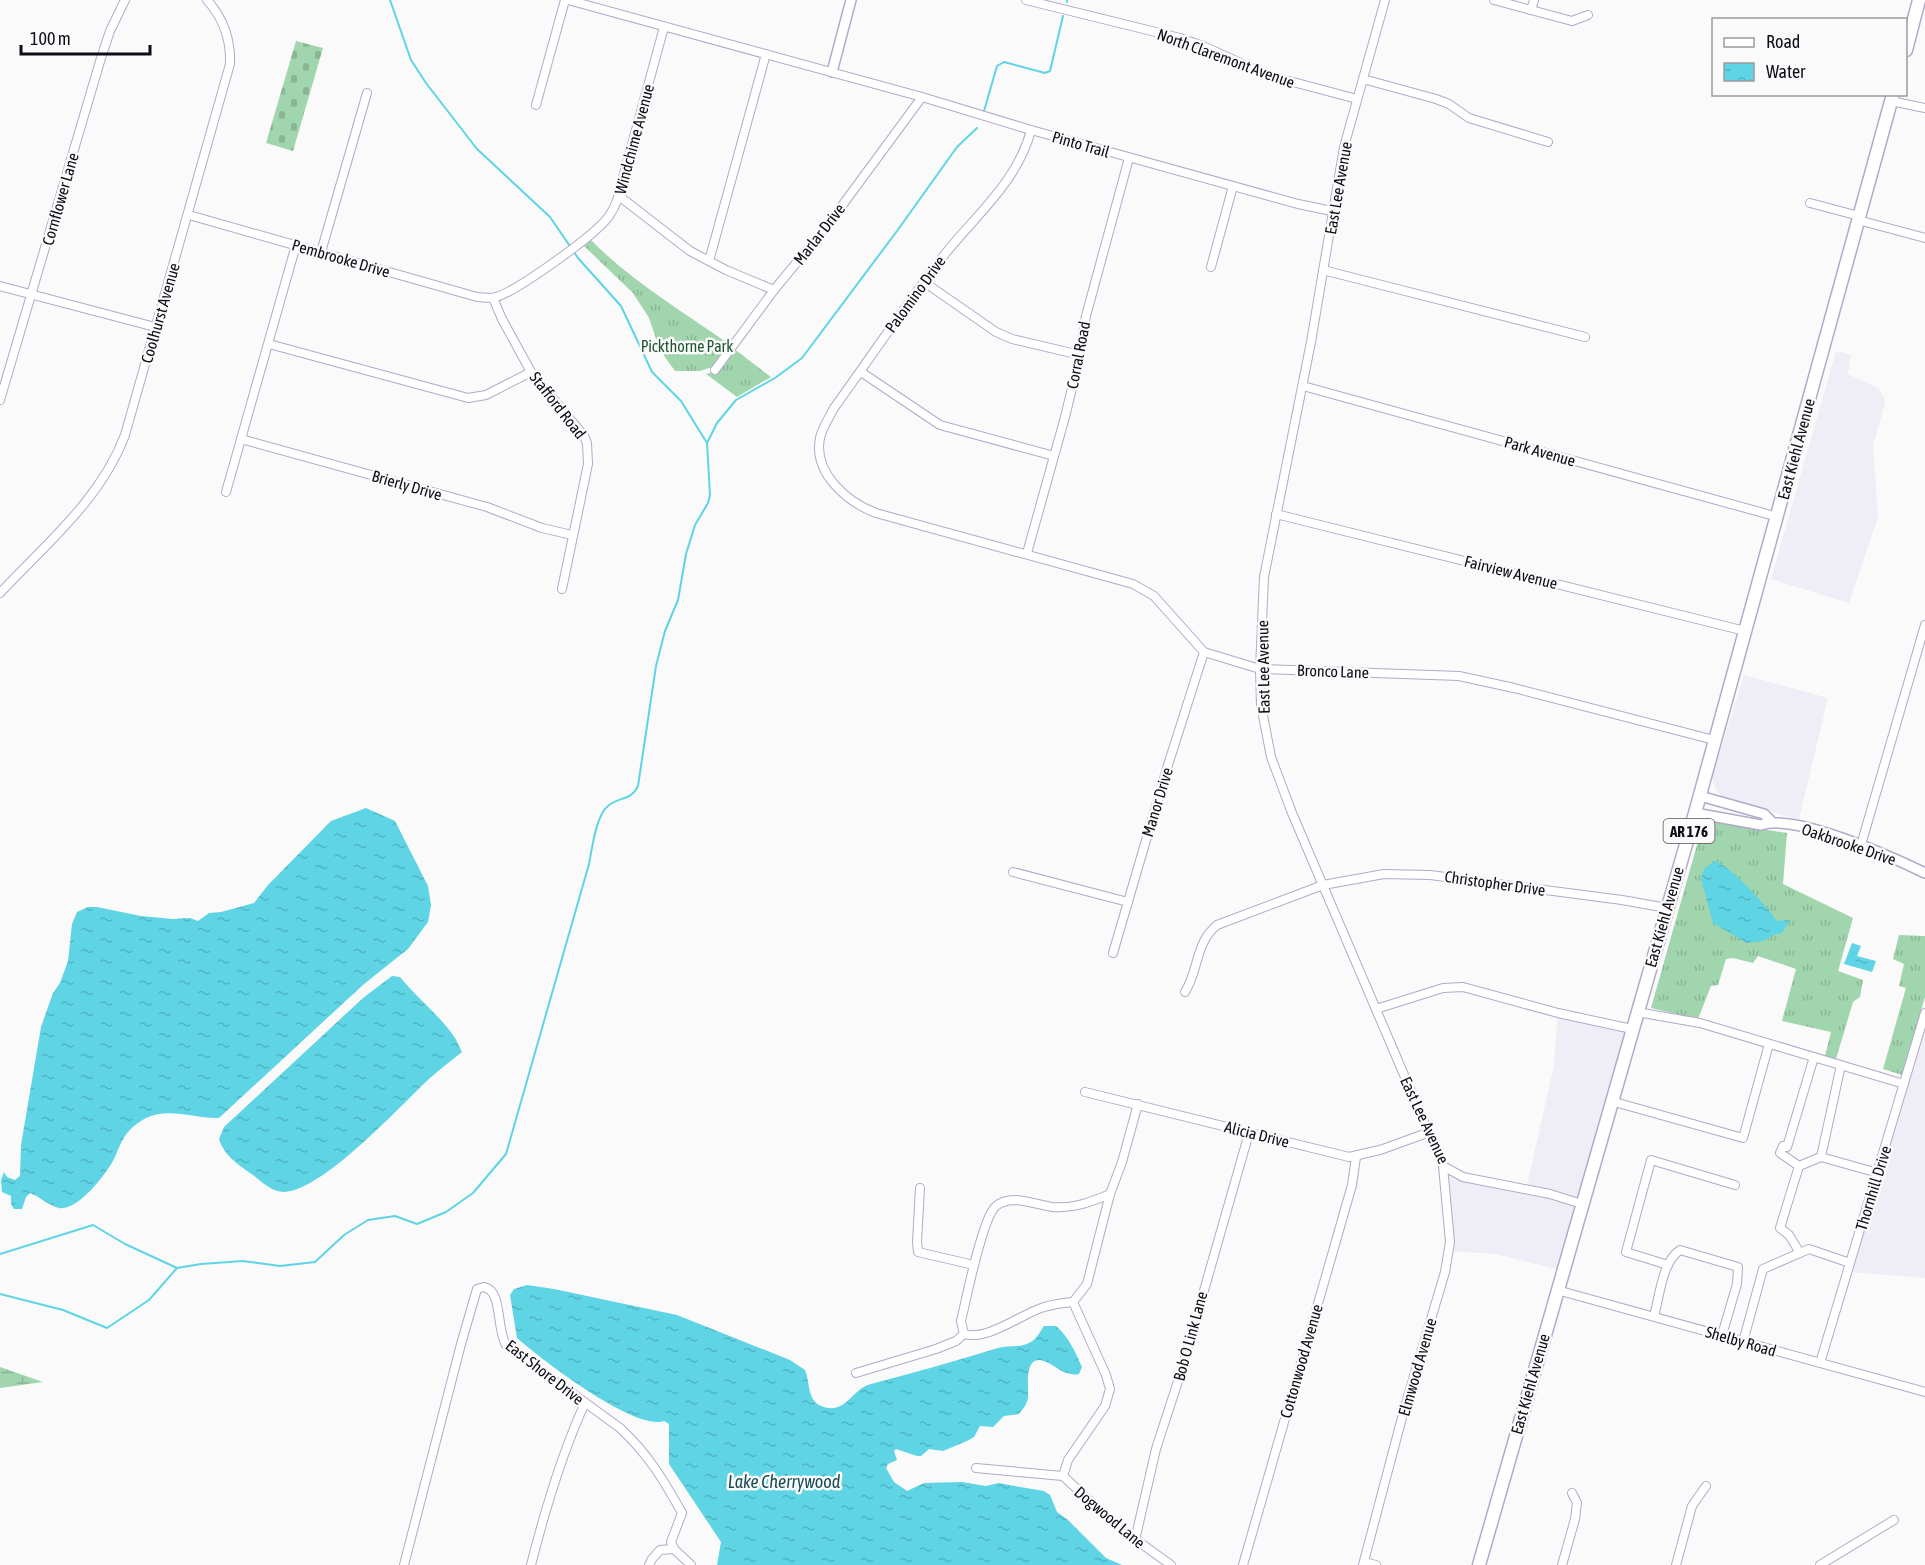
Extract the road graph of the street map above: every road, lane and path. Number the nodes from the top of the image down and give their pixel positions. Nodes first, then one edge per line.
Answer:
1 (125, 0) edge
2 (207, 0) edge
3 (566, 0) edge
4 (851, 0) edge
5 (1026, 0) edge
6 (1385, 0) edge
7 (1494, 0) edge
8 (1533, 0) edge
9 (1919, 0) edge
10 (1531, 10) junction
11 (1588, 15) dead end
12 (664, 27) junction
13 (1907, 43) edge
14 (766, 54) junction
15 (832, 72) junction
16 (1363, 79) junction
17 (367, 93) dead end
18 (922, 97) junction
19 (1892, 98) edge
20 (1357, 99) junction
21 (536, 105) dead end
22 (1925, 108) edge
23 (1031, 130) junction
24 (1548, 142) dead end
25 (1129, 158) junction
26 (1233, 186) junction
27 (619, 196) junction
28 (1810, 202) dead end
29 (1332, 211) junction
30 (189, 215) junction
31 (1859, 218) junction
32 (1925, 238) edge
33 (296, 245) junction
34 (321, 252) junction
35 (709, 261) junction
36 (1211, 267) dead end
37 (1323, 270) junction
38 (924, 282) junction
39 (0, 286) edge
40 (774, 290) junction
41 (33, 295) junction
42 (493, 298) junction
43 (155, 327) junction
44 (1585, 337) dead end
45 (269, 344) junction
46 (1080, 355) junction
47 (715, 370) dead end
48 (531, 372) junction
49 (861, 372) junction
50 (1303, 386) junction
51 (0, 400) edge
52 (241, 439) junction
53 (1054, 456) junction
54 (226, 492) dead end
55 (1276, 514) junction
56 (1778, 517) junction
57 (572, 535) junction
58 (1027, 553) junction
59 (562, 590) dead end
60 (0, 593) edge
61 (1925, 625) edge
62 (1745, 631) junction
63 (1204, 652) junction
64 (1260, 669) junction
65 (1714, 740) junction
66 (1700, 796) junction
67 (1695, 813) junction
68 (1771, 821) junction
69 (1862, 845) junction
70 (1013, 872) dead end
71 (1925, 873) edge
72 (1323, 885) junction
73 (1128, 902) junction
74 (1666, 908) junction
75 (1113, 953) dead end
76 (1185, 992) dead end
77 (1376, 1009) junction
78 (1637, 1012) junction
79 (1925, 1013) edge
80 (1632, 1029) junction
81 (1769, 1044) junction
82 (1814, 1057) junction
83 (1841, 1065) junction
84 (1904, 1084) junction
85 (1085, 1092) dead end
86 (1611, 1101) junction
87 (1138, 1104) junction
88 (1427, 1132) junction
89 (1249, 1133) junction
90 (1356, 1157) junction
91 (1821, 1157) junction
92 (1443, 1166) junction
93 (1799, 1166) junction
94 (1878, 1173) junction
95 (1734, 1185) dead end
96 (920, 1188) dead end
97 (1110, 1194) junction
98 (1582, 1204) junction
99 (1800, 1253) junction
100 (1850, 1263) junction
101 (974, 1265) junction
102 (1668, 1265) junction
103 (1557, 1290) junction
104 (1073, 1302) junction
105 (1654, 1316) junction
106 (964, 1334) junction
107 (1722, 1335) junction
108 (1743, 1342) junction
109 (1820, 1363) junction
110 (856, 1373) dead end
111 (1925, 1392) edge
112 (585, 1403) junction
113 (976, 1468) dead end
114 (1063, 1476) junction
115 (1706, 1486) dead end
116 (1572, 1493) dead end
117 (1894, 1520) dead end
118 (1135, 1540) junction
119 (674, 1550) junction
120 (1836, 1561) edge
121 (1363, 1563) edge
122 (404, 1565) edge
123 (531, 1565) edge
124 (649, 1565) edge
125 (691, 1565) edge
126 (1171, 1565) edge
127 (1243, 1565) edge
128 (1377, 1565) edge
129 (1479, 1565) edge
130 (1562, 1565) edge
131 (1676, 1565) edge
132 (1820, 1565) edge

1 - 41 street, Cornflower Lane
2 - 30 street, Coolhurst Avenue
3 - 12 street, Pinto Trail
3 - 21 street
4 - 15 street
5 - 20 street, North Claremont Avenue
6 - 16 street, East Lee Avenue
7 - 10 street
8 - 10 street
9 - 13 main road
10 - 11 street
12 - 14 street, Pinto Trail
12 - 27 street, Windchime Avenue
14 - 15 street, Pinto Trail
14 - 35 street
15 - 18 street, Pinto Trail
16 - 20 street, East Lee Avenue
16 - 24 street
17 - 34 street
18 - 23 street, Pinto Trail
18 - 40 street, Marlar Drive
19 - 22 street
19 - 31 main road, East Kiehl Avenue / AR 176
20 - 29 street, East Lee Avenue
23 - 25 street, Pinto Trail
23 - 38 street, Palomino Drive
25 - 26 street, Pinto Trail
25 - 46 street, Corral Road
26 - 29 street, Pinto Trail
26 - 36 street
27 - 35 street
27 - 42 street, Windchime Avenue
28 - 31 street
29 - 37 street, East Lee Avenue
30 - 33 street, Pembrooke Drive
30 - 43 street, Coolhurst Avenue
31 - 32 street
31 - 56 main road, East Kiehl Avenue / AR 176
33 - 34 street, Pembrooke Drive
33 - 45 street
34 - 42 street, Pembrooke Drive
35 - 40 street
37 - 44 street
37 - 50 street, East Lee Avenue
38 - 46 street
38 - 49 street, Palomino Drive
39 - 41 street
40 - 47 street, Marlar Drive
41 - 43 street
41 - 51 street, Cornflower Lane
42 - 48 street, Stafford Road
43 - 60 street, Coolhurst Avenue
45 - 48 street
45 - 52 street
46 - 53 street, Corral Road
48 - 57 street, Stafford Road
49 - 53 street
49 - 58 street, Palomino Drive
50 - 55 street, East Lee Avenue
50 - 56 street, Park Avenue
52 - 54 street
52 - 57 street, Brierly Drive
53 - 58 street, Corral Road
55 - 62 street, Fairview Avenue
55 - 64 street, East Lee Avenue
56 - 62 main road, East Kiehl Avenue / AR 176
57 - 59 street, Stafford Road
58 - 63 street
61 - 69 street
62 - 65 main road, East Kiehl Avenue / AR 176
63 - 64 street, Bronco Lane
63 - 73 street, Manor Drive
64 - 65 street, Bronco Lane
64 - 72 street, East Lee Avenue
65 - 66 main road, East Kiehl Avenue / AR 176
66 - 67 main road, East Kiehl Avenue / AR 176
66 - 68 street, Oakbrooke Drive
67 - 68 street, Oakbrooke Drive
67 - 74 main road, East Kiehl Avenue / AR 176
68 - 69 street, Oakbrooke Drive
69 - 71 street, Oakbrooke Drive
70 - 73 street
72 - 74 street, Christopher Drive
72 - 76 street, Christopher Drive
72 - 77 street, East Lee Avenue
73 - 75 street, Manor Drive
74 - 78 main road, East Kiehl Avenue / AR 176
77 - 80 street
77 - 88 street, East Lee Avenue
78 - 80 main road, East Kiehl Avenue / AR 176
78 - 81 street
79 - 84 street, Thornhill Drive
80 - 86 main road, East Kiehl Avenue / AR 176
81 - 82 street
81 - 86 street
82 - 83 street
82 - 93 street
83 - 84 street
83 - 91 street
84 - 94 street, Thornhill Drive
85 - 87 street, Alicia Drive
86 - 98 main road, East Kiehl Avenue / AR 176
87 - 89 street, Alicia Drive
87 - 97 street
88 - 90 street, Alicia Drive
88 - 92 street, East Lee Avenue
89 - 90 street, Alicia Drive
89 - 118 street, Bob O Link Lane
90 - 127 street, Cottonwood Avenue
91 - 93 street
91 - 94 street
92 - 98 street, East Lee Avenue
92 - 121 street, Elmwood Avenue
93 - 99 street
94 - 100 street, Thornhill Drive
95 - 102 street
96 - 101 street
97 - 101 street
97 - 104 street
98 - 103 main road, East Kiehl Avenue / AR 176
99 - 100 street
99 - 108 street
100 - 109 street, Thornhill Drive
101 - 106 street
102 - 105 street
102 - 107 street
103 - 105 street, Shelby Road
103 - 129 main road, East Kiehl Avenue / AR 176
104 - 106 street
104 - 114 street, Dogwood Lane
105 - 107 street, Shelby Road
106 - 110 street
107 - 108 street, Shelby Road
108 - 109 street, Shelby Road
109 - 111 street, Shelby Road
112 - 119 street, East Shore Drive
112 - 122 street, East Shore Drive
112 - 123 street
113 - 114 street
114 - 118 street, Dogwood Lane
115 - 131 street
116 - 130 street
117 - 120 street
118 - 126 street, Dogwood Lane
119 - 124 street
119 - 125 street
120 - 132 street
121 - 128 street

